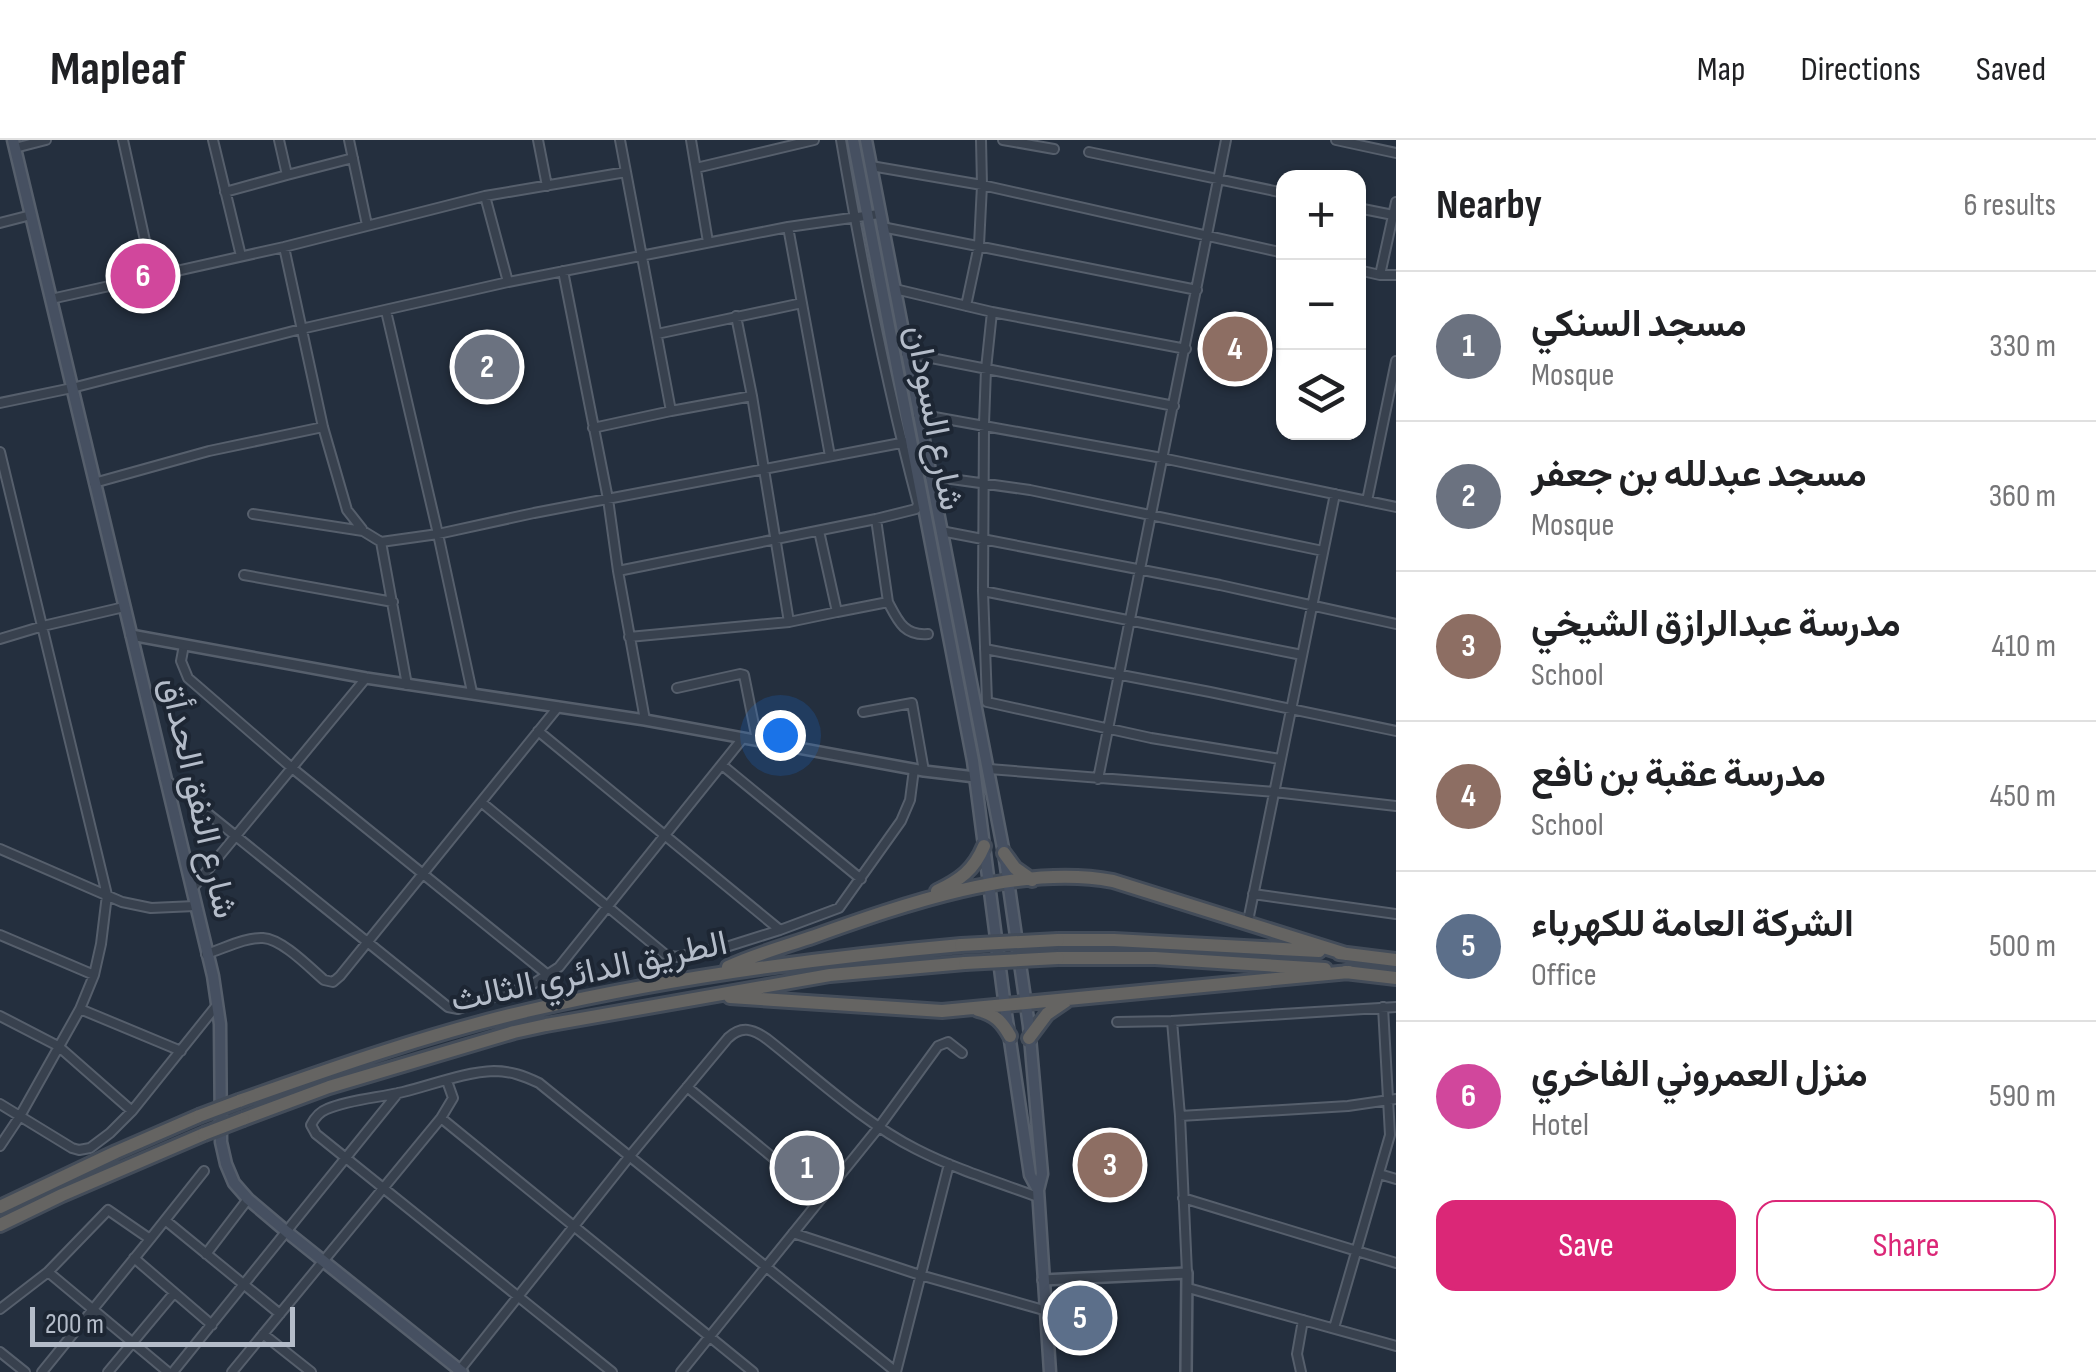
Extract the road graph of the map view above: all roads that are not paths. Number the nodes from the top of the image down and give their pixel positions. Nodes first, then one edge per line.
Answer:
1 (46, 140) edge
2 (123, 140) edge
3 (213, 140) edge
4 (280, 140) edge
5 (349, 140) edge
6 (538, 140) edge
7 (620, 140) edge
8 (691, 140) edge
9 (814, 140) edge
10 (841, 140) edge
11 (853, 140) edge
12 (866, 140) edge
13 (981, 140) edge
14 (1002, 140) edge
15 (1226, 140) edge
16 (1336, 140) edge
17 (14, 144) edge
18 (773, 145) edge
19 (1054, 149) dead end
20 (1089, 152) dead end
21 (1396, 153) edge
22 (354, 158) junction
23 (871, 166) junction
24 (696, 168) junction
25 (626, 172) junction
26 (287, 175) junction
27 (1218, 180) junction
28 (982, 185) junction
29 (547, 186) junction
30 (1276, 191) edge
31 (225, 192) junction
32 (486, 196) junction
33 (1396, 202) edge
34 (1366, 210) edge
35 (31, 215) junction
36 (1394, 215) junction
37 (854, 216) junction
38 (876, 219) junction
39 (0, 223) edge
40 (368, 225) junction
41 (788, 227) junction
42 (1206, 236) junction
43 (708, 242) junction
44 (979, 245) junction
45 (284, 246) junction
46 (1276, 252) edge
47 (642, 255) junction
48 (241, 256) junction
49 (563, 271) junction
50 (1366, 272) edge
51 (1380, 275) junction
52 (1396, 275) edge
53 (153, 277) junction
54 (508, 282) junction
55 (895, 289) junction
56 (1196, 290) junction
57 (51, 299) junction
58 (802, 304) junction
59 (966, 306) junction
60 (386, 311) junction
61 (992, 312) junction
62 (736, 316) junction
63 (301, 329) junction
64 (657, 334) junction
65 (1186, 349) junction
66 (906, 353) junction
67 (1396, 361) edge
68 (986, 369) junction
69 (72, 388) junction
70 (1393, 390) edge
71 (752, 396) junction
72 (0, 403) edge
73 (1174, 406) junction
74 (670, 411) junction
75 (918, 414) junction
76 (984, 424) junction
77 (323, 427) junction
78 (593, 428) junction
79 (906, 442) junction
80 (0, 452) edge
81 (830, 456) junction
82 (1162, 458) junction
83 (764, 468) junction
84 (930, 476) junction
85 (985, 482) junction
86 (94, 483) junction
87 (1335, 494) junction
88 (608, 498) junction
89 (1367, 501) junction
90 (1396, 506) edge
91 (253, 514) dead end
92 (1151, 514) junction
93 (876, 519) junction
94 (363, 531) junction
95 (819, 531) junction
96 (940, 531) junction
97 (438, 534) junction
98 (984, 539) junction
99 (774, 540) junction
100 (382, 542) junction
101 (1323, 551) junction
102 (618, 571) junction
103 (1140, 571) junction
104 (244, 575) dead end
105 (983, 590) junction
106 (394, 602) junction
107 (888, 602) junction
108 (1312, 606) junction
109 (124, 608) junction
110 (838, 612) junction
111 (1129, 621) junction
112 (790, 622) junction
113 (1396, 624) edge
114 (959, 625) junction
115 (42, 626) junction
116 (946, 628) junction
117 (928, 634) dead end
118 (131, 635) junction
119 (630, 637) junction
120 (0, 639) edge
121 (184, 645) junction
122 (985, 649) junction
123 (1302, 655) junction
124 (1118, 676) junction
125 (366, 678) junction
126 (407, 685) junction
127 (677, 688) dead end
128 (472, 692) junction
129 (558, 707) junction
130 (1290, 708) junction
131 (863, 712) dead end
132 (645, 720) junction
133 (1108, 729) junction
134 (538, 731) junction
135 (1396, 731) edge
136 (743, 738) junction
137 (757, 740) junction
138 (1280, 759) junction
139 (722, 765) junction
140 (292, 768) junction
141 (989, 769) junction
142 (919, 770) junction
143 (975, 777) junction
144 (165, 779) junction
145 (1098, 779) junction
146 (1274, 792) junction
147 (481, 802) junction
148 (1396, 806) edge
149 (237, 836) junction
150 (666, 836) junction
151 (984, 846) junction
152 (0, 849) edge
153 (1004, 852) junction
154 (422, 872) junction
155 (861, 879) junction
156 (1032, 880) junction
157 (1008, 882) junction
158 (990, 886) junction
159 (192, 889) junction
160 (108, 894) junction
161 (1253, 894) junction
162 (912, 903) junction
163 (195, 906) junction
164 (609, 908) junction
165 (1396, 914) edge
166 (1248, 922) junction
167 (780, 930) junction
168 (0, 935) edge
169 (366, 942) junction
170 (206, 954) junction
171 (1346, 954) junction
172 (1396, 960) edge
173 (1349, 972) junction
174 (712, 974) junction
175 (94, 976) junction
176 (548, 976) junction
177 (1396, 978) edge
178 (713, 996) junction
179 (1068, 1000) junction
180 (218, 1004) junction
181 (1026, 1004) junction
182 (1004, 1006) junction
183 (1383, 1007) junction
184 (1396, 1007) edge
185 (80, 1009) junction
186 (971, 1009) junction
187 (0, 1016) edge
188 (1172, 1021) junction
189 (1117, 1022) dead end
190 (1010, 1036) junction
191 (1029, 1038) junction
192 (58, 1046) junction
193 (181, 1050) junction
194 (962, 1053) dead end
195 (447, 1082) junction
196 (687, 1088) junction
197 (398, 1093) junction
198 (1391, 1100) edge
199 (0, 1104) edge
200 (132, 1110) junction
201 (20, 1116) junction
202 (1180, 1116) junction
203 (440, 1118) junction
204 (879, 1127) junction
205 (0, 1146) edge
206 (347, 1157) junction
207 (629, 1157) junction
208 (949, 1164) junction
209 (204, 1172) dead end
210 (1379, 1174) junction
211 (1396, 1179) edge
212 (384, 1187) junction
213 (1038, 1193) junction
214 (822, 1198) junction
215 (1183, 1198) junction
216 (248, 1199) junction
217 (0, 1205) edge
218 (165, 1220) junction
219 (0, 1225) edge
220 (574, 1228) junction
221 (287, 1232) junction
222 (793, 1234) junction
223 (150, 1240) junction
224 (1357, 1251) junction
225 (206, 1254) junction
226 (134, 1258) junction
227 (323, 1262) junction
228 (1396, 1264) edge
229 (766, 1266) junction
230 (48, 1272) junction
231 (1187, 1273) junction
232 (920, 1275) junction
233 (1043, 1280) junction
234 (244, 1286) junction
235 (1188, 1288) junction
236 (174, 1292) junction
237 (520, 1296) junction
238 (0, 1309) edge
239 (93, 1310) junction
240 (1047, 1311) junction
241 (280, 1314) junction
242 (1303, 1320) junction
243 (212, 1325) junction
244 (1334, 1328) junction
245 (263, 1334) junction
246 (710, 1337) junction
247 (133, 1343) junction
248 (1396, 1346) edge
249 (0, 1352) edge
250 (460, 1371) edge
251 (25, 1372) edge
252 (42, 1372) edge
253 (108, 1372) edge
254 (170, 1372) edge
255 (232, 1372) edge
256 (310, 1372) edge
257 (612, 1372) edge
258 (682, 1372) edge
259 (753, 1372) edge
260 (896, 1372) edge
261 (1050, 1372) edge
262 (1186, 1372) edge
263 (1301, 1372) edge

1 - 17 street
2 - 53 street
3 - 31 street
4 - 26 street
5 - 22 street
6 - 29 street
7 - 25 street
8 - 24 street
9 - 18 street
10 - 37 street
11 - 38 main road, شارع السودان
12 - 23 main road, شارع السودان
13 - 28 street
14 - 19 street
15 - 27 street
16 - 21 street
17 - 35 main road, شارع النفق الحدأق
18 - 24 street
20 - 27 street
22 - 26 street
22 - 40 street
23 - 28 street
23 - 38 main road, شارع السودان
24 - 43 street
25 - 29 street
25 - 47 street
26 - 31 street
27 - 30 street
27 - 42 street
28 - 42 street
28 - 44 street
29 - 32 street
31 - 48 street
32 - 40 street
32 - 54 street
33 - 36 street
34 - 36 street
35 - 39 street
35 - 57 main road, شارع النفق الحدأق
36 - 51 street
37 - 38 street
37 - 41 street
37 - 79 street
38 - 44 street
38 - 55 main road, شارع السودان
38 - 79 main road, شارع السودان
40 - 45 street
41 - 43 street
41 - 58 street
42 - 46 street
42 - 56 street
43 - 47 street
44 - 56 street
44 - 59 street
45 - 48 street
45 - 63 street
47 - 49 street
47 - 64 street
48 - 53 street
49 - 54 street
49 - 78 street
50 - 51 street
51 - 52 street
53 - 57 street
54 - 60 street
55 - 59 street
55 - 66 main road, شارع السودان
56 - 65 street
57 - 69 main road, شارع النفق الحدأق
58 - 62 street
58 - 81 street
59 - 61 street
60 - 63 street
60 - 97 street
61 - 65 street
61 - 68 street
62 - 64 street
62 - 71 street
63 - 69 street
63 - 77 street
64 - 74 street
65 - 73 street
66 - 68 street
66 - 75 main road, شارع السودان
67 - 70 street
68 - 73 street
68 - 76 street
69 - 72 street
69 - 86 main road, شارع النفق الحدأق
70 - 89 street
71 - 74 street
71 - 83 street
73 - 82 street
74 - 78 street
75 - 76 street
75 - 84 main road, شارع السودان
76 - 82 street
76 - 85 street
77 - 86 street
77 - 94 street
78 - 88 street
79 - 81 street
79 - 93 street
79 - 116 main road, شارع السودان
80 - 115 street
81 - 83 street
82 - 87 street
82 - 92 street
83 - 88 street
83 - 99 street
84 - 85 street
84 - 96 main road, شارع السودان
85 - 92 street
85 - 98 street
86 - 109 main road, شارع النفق الحدأق
87 - 89 street
87 - 101 street
88 - 97 street
88 - 102 street
89 - 90 street
91 - 94 street
92 - 101 street
92 - 103 street
93 - 95 street
93 - 107 street
94 - 100 street
95 - 99 street
95 - 110 street
96 - 98 street
96 - 114 main road, شارع السودان
97 - 100 street
97 - 128 street
98 - 103 street
98 - 105 street
99 - 102 street
99 - 112 street
100 - 106 street
101 - 108 street
102 - 119 street
103 - 108 street
103 - 111 street
104 - 106 street
105 - 111 street
105 - 122 street
106 - 126 street
107 - 110 street
107 - 117 street
108 - 113 street
108 - 123 street
109 - 115 street
109 - 118 main road, شارع النفق الحدأق
110 - 112 street
111 - 123 street
111 - 124 street
112 - 119 street
114 - 116 main road
114 - 141 main road, شارع السودان
115 - 120 street
115 - 160 street
116 - 143 main road, شارع السودان
118 - 121 street
118 - 144 main road, شارع النفق الحدأق
119 - 132 street
121 - 125 street
121 - 140 street
122 - 124 street
122 - 133 street
123 - 130 street
124 - 130 street
124 - 133 street
125 - 126 street
125 - 140 street
126 - 128 street
127 - 137 street
128 - 129 street
129 - 132 street
129 - 134 street
130 - 135 street
130 - 138 street
131 - 142 street
132 - 136 street
133 - 138 street
133 - 145 street
134 - 147 street
134 - 150 street
136 - 137 street
136 - 139 street
137 - 142 street
138 - 146 street
139 - 150 street
139 - 155 street
140 - 149 street
140 - 154 street
141 - 145 street
141 - 153 main road, شارع السودان
142 - 143 street
142 - 155 street
143 - 151 main road, شارع السودان
144 - 149 street
144 - 159 main road, شارع النفق الحدأق
145 - 146 street
146 - 148 street
146 - 161 street
147 - 154 street
147 - 164 street
149 - 159 street
149 - 169 street
150 - 164 street
150 - 167 street
151 - 158 main road, شارع السودان
151 - 162 highway
152 - 160 street
153 - 156 highway
153 - 157 main road, شارع السودان
154 - 169 street
154 - 176 street
155 - 167 street
156 - 157 highway
156 - 166 highway
157 - 158 highway
157 - 181 main road, شارع السودان
158 - 162 highway
158 - 182 main road, شارع السودان
159 - 163 main road, شارع النفق الحدأق
160 - 163 street
160 - 175 street
161 - 165 street
161 - 166 street
162 - 174 highway
163 - 170 main road, شارع النفق الحدأق
164 - 167 street
164 - 176 street
166 - 171 highway
168 - 175 street
169 - 170 street
169 - 176 street
170 - 180 main road, شارع النفق الحدأق
171 - 172 highway
171 - 174 highway, الطريق الدائري الثالث, bridge
173 - 177 highway
173 - 178 highway, الطريق الدائري الثالث, bridge
173 - 179 highway
174 - 217 highway, الطريق الدائري الثالث, bridge
175 - 185 street
178 - 186 highway
178 - 219 highway, الطريق الدائري الثالث, bridge
179 - 181 highway
179 - 191 highway
180 - 193 street
180 - 216 main road, شارع النفق الحدأق
181 - 182 highway
181 - 191 main road, شارع السودان
182 - 186 highway
182 - 190 main road, شارع السودان
183 - 184 street
183 - 188 street
183 - 198 street
185 - 192 street
185 - 193 street
186 - 190 highway
187 - 192 street
188 - 189 street
188 - 202 street
190 - 213 main road, شارع السودان
191 - 213 main road, شارع السودان
192 - 200 street
192 - 201 street
193 - 200 street
194 - 204 street
195 - 197 street
195 - 203 street
195 - 207 street
196 - 204 street
196 - 207 street
196 - 214 street
197 - 206 street
197 - 206 street
198 - 202 street
198 - 210 street
199 - 201 street
200 - 201 street
201 - 205 street
202 - 215 street
203 - 212 street
203 - 220 street
204 - 208 street
204 - 214 street
206 - 212 street
206 - 221 street
207 - 220 street
207 - 229 street
208 - 213 street
208 - 232 street
209 - 218 street
210 - 211 street
210 - 224 street
212 - 227 street
212 - 237 street
213 - 233 main road
214 - 222 street
215 - 224 street
215 - 231 street
216 - 221 main road, شارع النفق الحدأق
216 - 225 street
218 - 223 street
218 - 225 street
220 - 237 street
220 - 246 street
221 - 227 main road, شارع النفق الحدأق
221 - 234 street
222 - 229 street
222 - 232 street
223 - 226 street
223 - 230 street
224 - 228 street
224 - 244 street
225 - 234 street
226 - 236 street
226 - 239 street
227 - 241 street
227 - 250 main road, شارع النفق الحدأق
229 - 246 street
229 - 260 street
230 - 238 street
230 - 239 street
231 - 233 street
231 - 235 street
232 - 240 street
232 - 260 street
233 - 240 main road
234 - 241 street
234 - 243 street
235 - 242 street
235 - 262 street
236 - 243 street
236 - 247 street
237 - 250 street
237 - 257 street
239 - 247 street
239 - 252 street
240 - 261 main road
241 - 245 street
242 - 244 street
242 - 263 street
243 - 254 street
244 - 248 street
245 - 255 street
245 - 256 street
246 - 258 street
246 - 259 street
247 - 253 street
247 - 254 street
249 - 251 street

